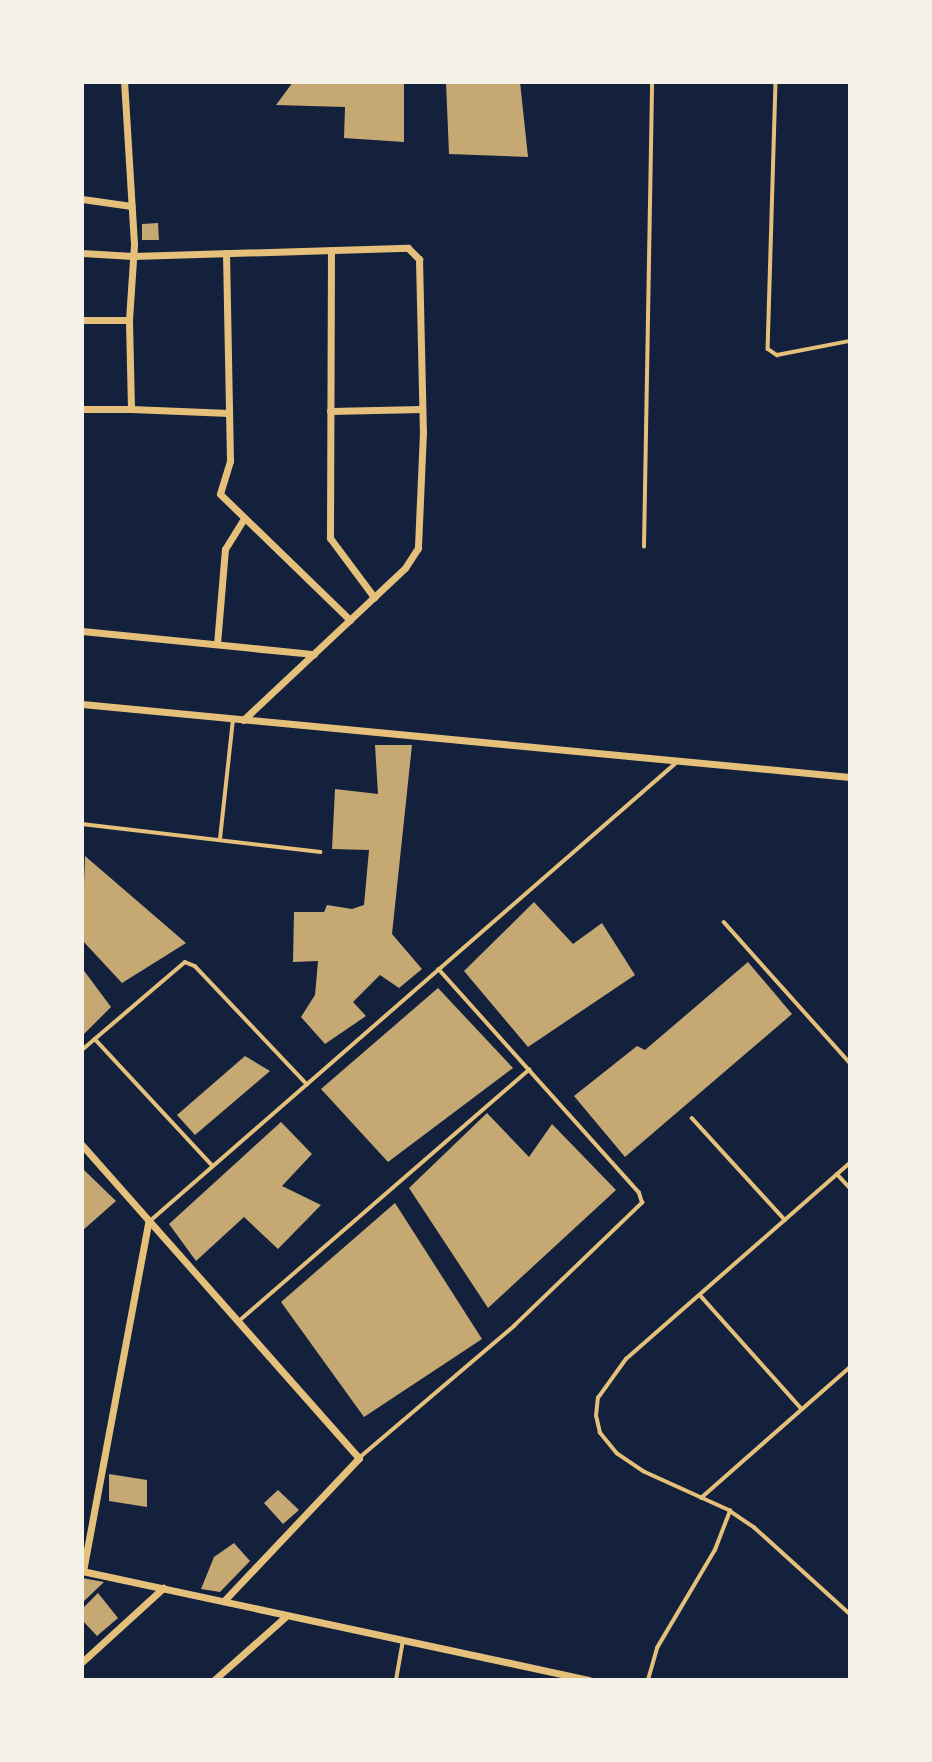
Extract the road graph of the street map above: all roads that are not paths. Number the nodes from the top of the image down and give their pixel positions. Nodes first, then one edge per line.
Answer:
1 (124, 82) edge
2 (652, 82) edge
3 (776, 82) edge
4 (82, 199) edge
5 (132, 206) junction
6 (331, 250) junction
7 (82, 253) edge
8 (226, 253) junction
9 (133, 256) junction
10 (82, 320) edge
11 (129, 320) junction
12 (850, 341) edge
13 (82, 409) edge
14 (131, 409) junction
15 (422, 409) junction
16 (330, 411) junction
17 (229, 413) junction
18 (244, 518) junction
19 (644, 547) dead end
20 (374, 597) junction
21 (350, 620) junction
22 (82, 631) edge
23 (217, 644) junction
24 (314, 654) junction
25 (82, 704) edge
26 (233, 719) junction
27 (243, 720) junction
28 (676, 763) junction
29 (850, 777) edge
30 (82, 824) edge
31 (220, 840) junction
32 (320, 852) dead end
33 (724, 922) dead end
34 (439, 970) junction
35 (95, 1039) junction
36 (82, 1050) edge
37 (850, 1063) edge
38 (529, 1070) junction
39 (307, 1084) junction
40 (692, 1118) dead end
41 (82, 1145) edge
42 (850, 1163) edge
43 (213, 1166) junction
44 (837, 1174) junction
45 (850, 1188) edge
46 (785, 1220) junction
47 (148, 1222) junction
48 (700, 1295) junction
49 (238, 1323) junction
50 (850, 1367) edge
51 (802, 1409) junction
52 (359, 1458) junction
53 (701, 1498) junction
54 (730, 1511) junction
55 (83, 1571) edge
56 (163, 1588) junction
57 (224, 1601) junction
58 (850, 1614) edge
59 (284, 1618) junction
60 (403, 1639) junction
61 (82, 1662) edge
62 (219, 1678) edge
63 (396, 1680) edge
64 (589, 1680) edge
65 (648, 1680) edge

1 - 5 street
2 - 19 lane
3 - 12 lane
4 - 5 street
5 - 9 street
6 - 8 street
6 - 15 street
6 - 16 street
7 - 9 street
8 - 9 street
8 - 17 street
9 - 11 street
10 - 11 street
11 - 14 street
13 - 14 street
14 - 17 street
15 - 16 street
15 - 20 street
16 - 20 street
17 - 18 street
18 - 21 street
18 - 23 street
20 - 21 street
21 - 24 street
22 - 23 street
23 - 24 street
24 - 27 street
25 - 26 street
26 - 27 street
26 - 31 lane
27 - 28 street
28 - 29 street
28 - 34 lane
30 - 31 lane
31 - 32 lane
33 - 37 lane
34 - 38 lane
34 - 39 lane
35 - 36 lane
35 - 39 lane
35 - 43 lane
38 - 49 lane
38 - 52 lane
39 - 43 lane
40 - 46 lane
41 - 47 street
42 - 44 lane
43 - 47 lane
44 - 45 lane
44 - 46 lane
46 - 48 lane
47 - 49 street
47 - 55 street
48 - 51 lane
48 - 53 lane
49 - 52 street
50 - 51 lane
51 - 53 lane
52 - 57 street
53 - 54 lane
54 - 58 lane
54 - 65 lane
55 - 56 street
56 - 57 street
56 - 61 street
57 - 59 street
59 - 60 street
59 - 62 street
60 - 63 lane
60 - 64 street

